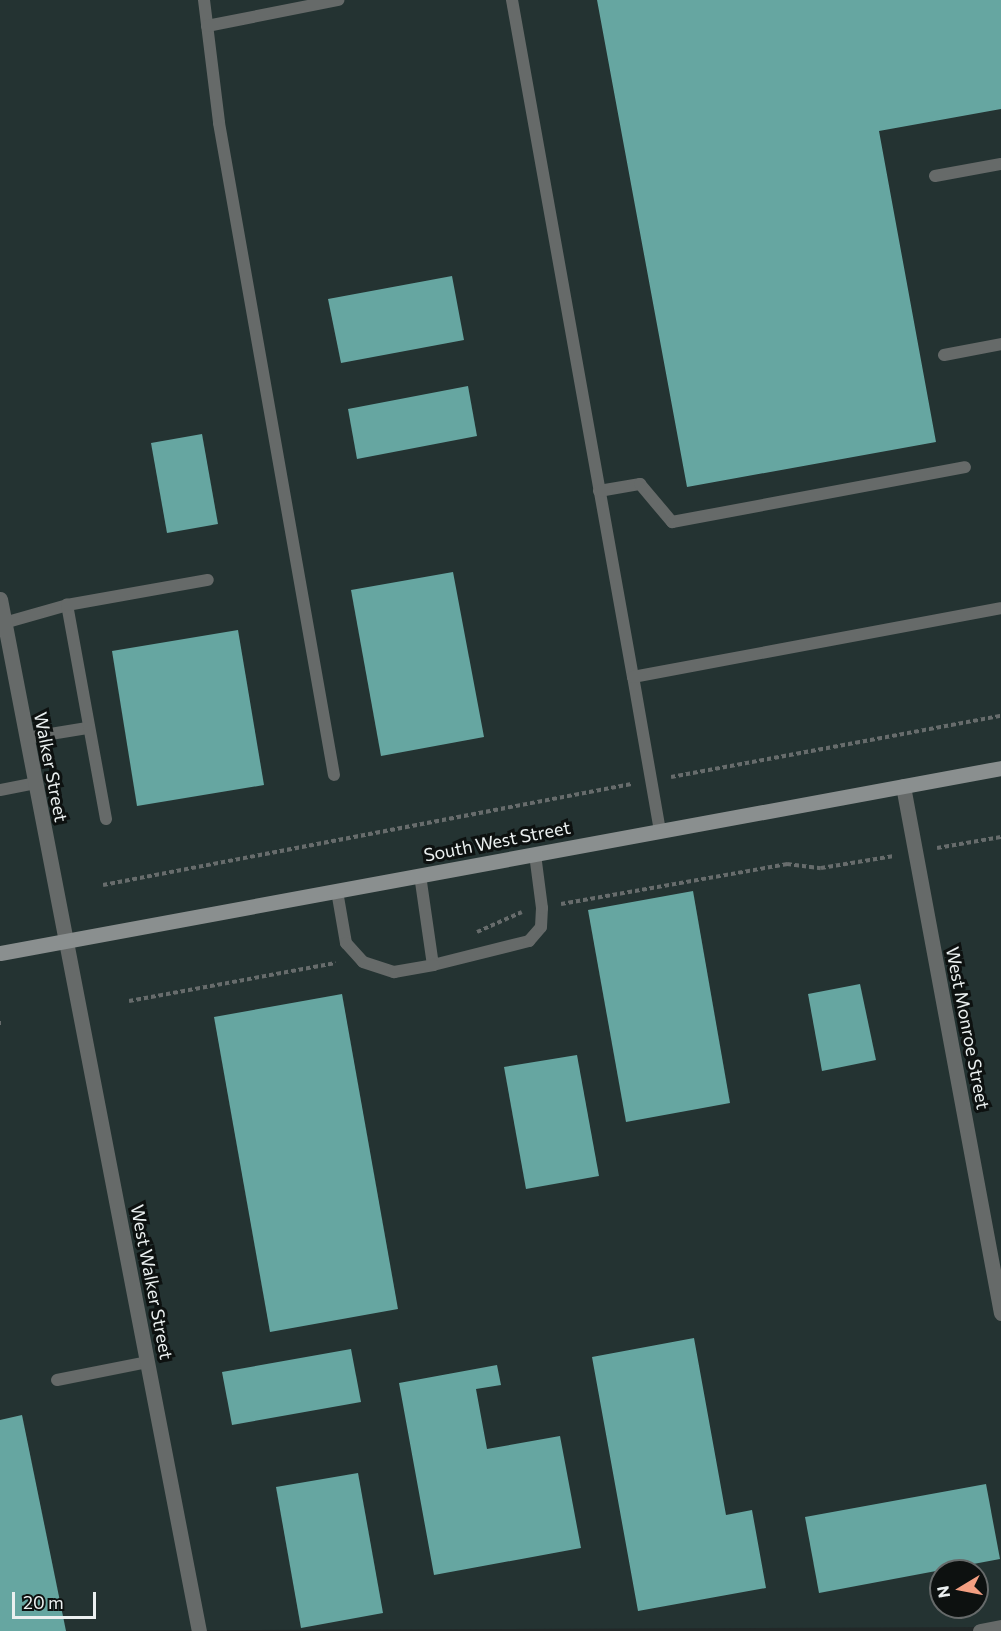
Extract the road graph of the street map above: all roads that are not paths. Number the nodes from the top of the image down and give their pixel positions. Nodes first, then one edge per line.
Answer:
1 (204, 0) edge
2 (338, 0) edge
3 (513, 0) edge
4 (207, 26) junction
5 (1001, 165) edge
6 (935, 176) dead end
7 (1001, 344) edge
8 (944, 355) dead end
9 (965, 467) dead end
10 (599, 491) junction
11 (208, 580) dead end
12 (0, 599) edge
13 (67, 605) junction
14 (1001, 608) edge
15 (4, 623) junction
16 (6, 660) edge
17 (633, 677) junction
18 (87, 728) junction
19 (26, 738) junction
20 (1001, 768) edge
21 (334, 775) dead end
22 (35, 783) junction
23 (903, 786) junction
24 (0, 790) edge
25 (106, 819) dead end
26 (660, 831) junction
27 (535, 854) junction
28 (420, 875) junction
29 (337, 891) junction
30 (64, 941) junction
31 (0, 953) edge
32 (433, 965) junction
33 (1001, 1313) edge
34 (148, 1362) junction
35 (57, 1380) dead end
36 (1001, 1627) edge
37 (199, 1631) edge
38 (980, 1631) edge

1 - 4 lane
2 - 4 lane
3 - 10 lane
4 - 21 lane
5 - 6 lane
7 - 8 lane
9 - 10 lane
10 - 17 lane
11 - 13 lane
12 - 15 street, Walker Street
13 - 15 lane
13 - 18 lane
14 - 17 lane
15 - 16 street, Walker Street
16 - 19 street, Walker Street
17 - 26 lane
18 - 19 lane
18 - 25 lane
19 - 22 street, Walker Street
20 - 23 main road, South West Street
22 - 24 lane
22 - 30 street, Walker Street
23 - 26 main road, South West Street
23 - 33 street, West Monroe Street
26 - 27 main road, South West Street
27 - 28 main road, South West Street
27 - 32 lane
28 - 29 main road, South West Street
28 - 32 lane
29 - 30 main road, South West Street
29 - 32 lane
30 - 31 main road, South West Street
30 - 34 street, West Walker Street
34 - 35 lane
34 - 37 street, West Walker Street
36 - 38 street

